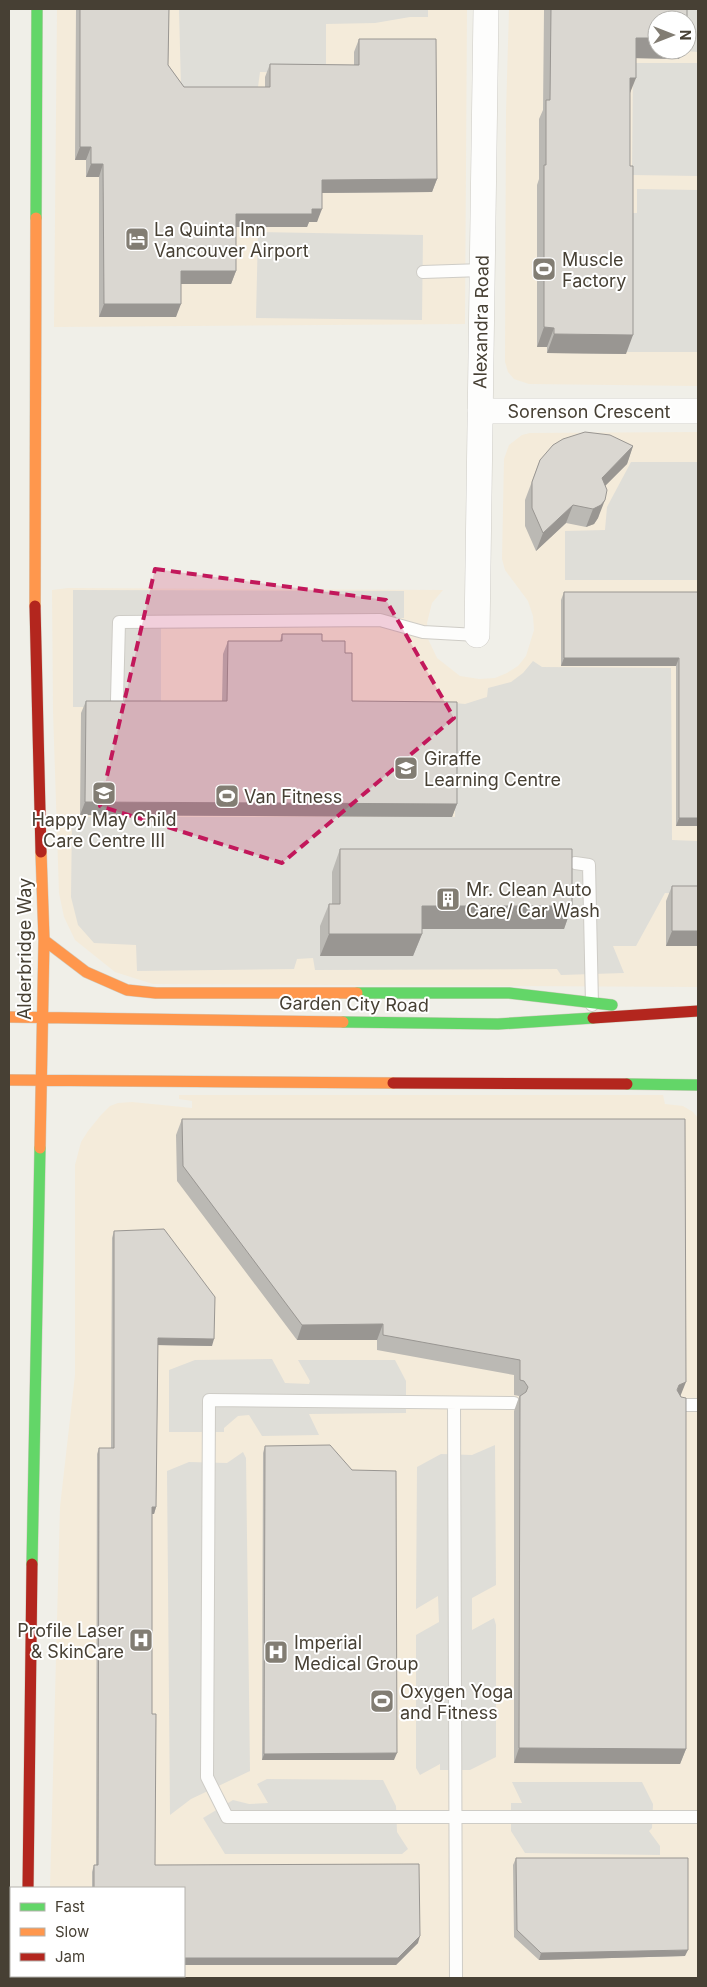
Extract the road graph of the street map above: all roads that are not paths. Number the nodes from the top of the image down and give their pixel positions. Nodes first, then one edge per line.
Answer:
1 (37, 9) edge
2 (486, 9) edge
3 (482, 270) junction
4 (423, 272) dead end
5 (480, 411) junction
6 (698, 411) edge
7 (477, 635) joint
8 (117, 700) edge
9 (575, 863) dead end
10 (44, 940) junction
11 (592, 1001) junction
12 (698, 1011) edge
13 (658, 1012) junction
14 (9, 1017) edge
15 (42, 1018) junction
16 (592, 1018) junction
17 (9, 1080) edge
18 (41, 1080) junction
19 (698, 1085) edge
20 (454, 1403) junction
21 (514, 1403) dead end
22 (680, 1405) edge
23 (698, 1405) edge
24 (456, 1817) junction
25 (698, 1817) edge
26 (28, 1887) edge
27 (456, 1978) edge

1 - 10 main road, Alderbridge Way
2 - 3 street, Alexandra Road
3 - 4 lane
3 - 5 street, Alexandra Road
5 - 6 street, Sorenson Crescent
5 - 7 street, Alexandra Road
7 - 8 lane
9 - 11 lane
10 - 11 main road
10 - 15 main road, Alderbridge Way
11 - 13 main road
11 - 16 lane
12 - 13 main road, Garden City Road
13 - 16 main road, Garden City Road
14 - 15 main road, Garden City Road
15 - 16 main road, Garden City Road
15 - 18 main road, Alderbridge Way
17 - 18 main road
18 - 19 main road
18 - 26 main road, Alderbridge Way
20 - 21 lane
20 - 24 lane
20 - 24 lane
22 - 23 lane
24 - 25 lane
24 - 27 lane

